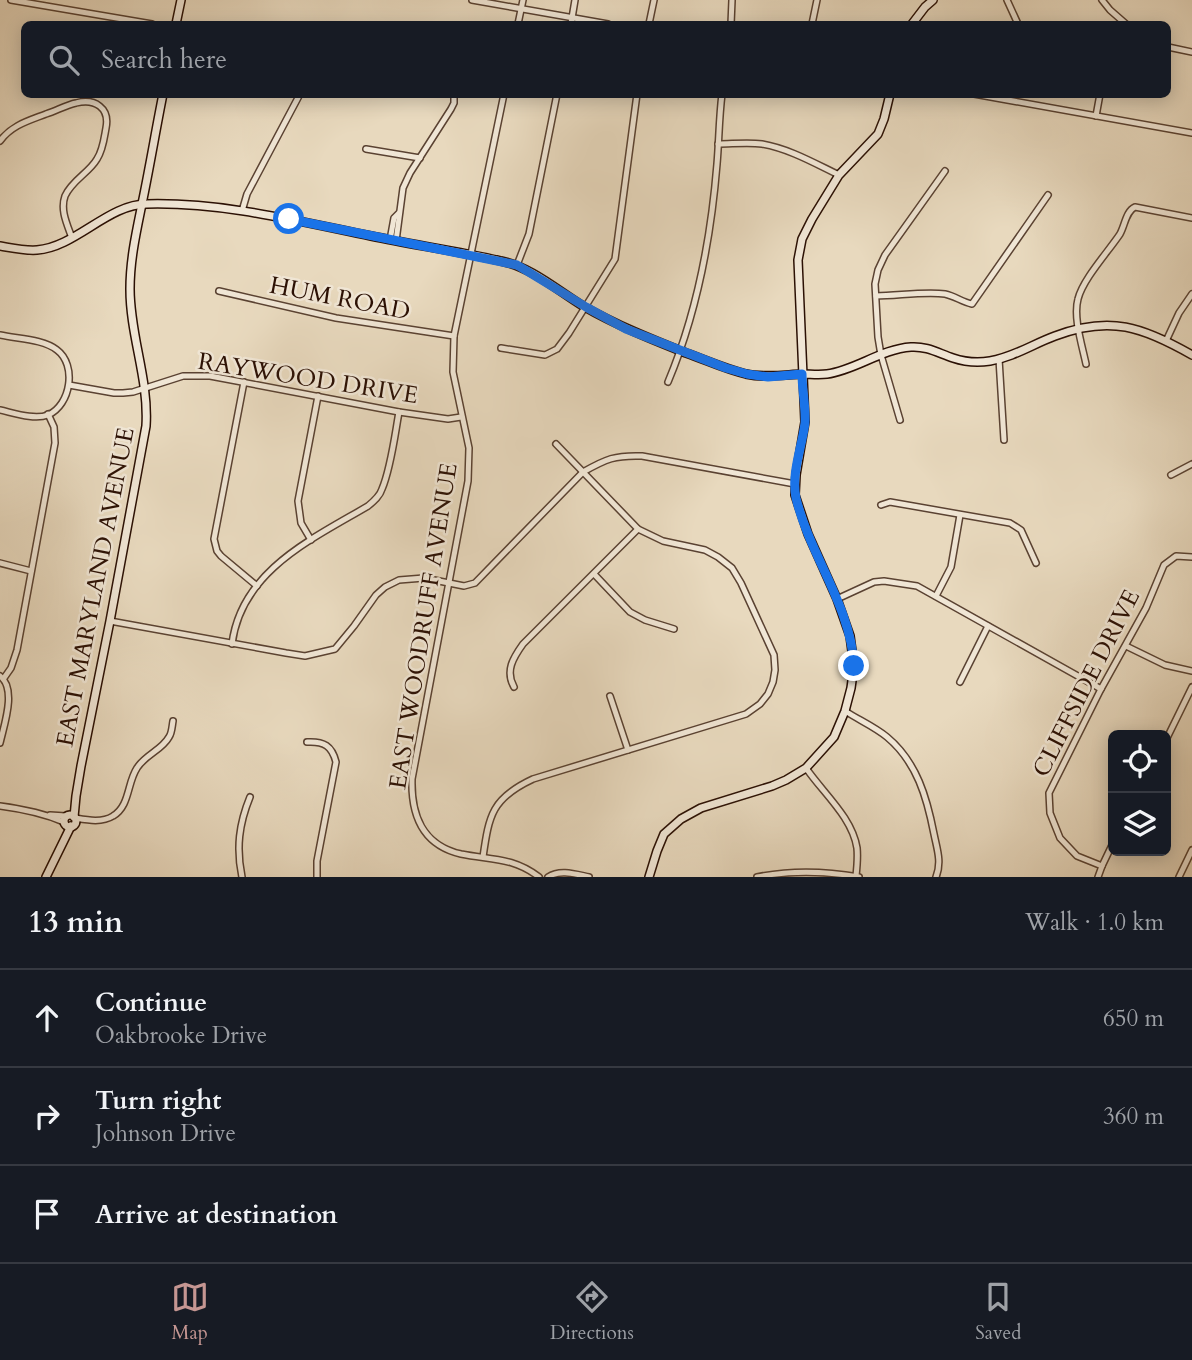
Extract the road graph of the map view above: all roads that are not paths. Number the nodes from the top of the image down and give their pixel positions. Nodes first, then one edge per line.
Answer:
1 (11, 0) edge
2 (181, 0) edge
3 (472, 0) edge
4 (523, 0) edge
5 (575, 0) edge
6 (654, 0) edge
7 (732, 0) edge
8 (817, 0) edge
9 (933, 0) edge
10 (1006, 0) edge
11 (1102, 0) edge
12 (521, 9) junction
13 (134, 21) edge
14 (177, 21) edge
15 (519, 21) edge
16 (571, 21) edge
17 (650, 21) edge
18 (732, 21) edge
19 (814, 21) edge
20 (914, 21) edge
21 (1016, 21) edge
22 (1123, 21) edge
23 (1171, 48) edge
24 (1192, 52) edge
25 (162, 98) edge
26 (298, 98) edge
27 (454, 98) edge
28 (503, 98) edge
29 (556, 98) edge
30 (636, 98) edge
31 (722, 98) edge
32 (889, 98) edge
33 (996, 98) edge
34 (1018, 98) edge
35 (1099, 98) edge
36 (1017, 102) junction
37 (1096, 116) junction
38 (1192, 133) edge
39 (0, 141) edge
40 (718, 144) junction
41 (366, 149) dead end
42 (420, 158) junction
43 (945, 171) dead end
44 (839, 175) junction
45 (1048, 195) dead end
46 (142, 203) junction
47 (242, 211) junction
48 (1192, 218) edge
49 (72, 237) junction
50 (393, 241) junction
51 (0, 246) edge
52 (471, 255) junction
53 (517, 265) junction
54 (219, 291) dead end
55 (1192, 294) edge
56 (876, 296) junction
57 (586, 307) junction
58 (1079, 329) junction
59 (0, 335) edge
60 (454, 336) junction
61 (1166, 341) junction
62 (501, 348) dead end
63 (681, 351) junction
64 (881, 355) junction
65 (1192, 355) edge
66 (999, 359) junction
67 (1086, 364) dead end
68 (802, 374) junction
69 (244, 382) junction
70 (668, 382) dead end
71 (69, 385) junction
72 (145, 388) junction
73 (318, 396) junction
74 (0, 410) edge
75 (399, 412) junction
76 (48, 414) junction
77 (461, 417) junction
78 (900, 420) dead end
79 (1004, 440) dead end
80 (555, 444) dead end
81 (1192, 464) edge
82 (583, 472) junction
83 (1171, 475) dead end
84 (795, 484) junction
85 (881, 505) dead end
86 (960, 515) junction
87 (638, 529) junction
88 (311, 540) junction
89 (1192, 557) edge
90 (0, 563) edge
91 (1036, 563) dead end
92 (31, 571) junction
93 (594, 574) junction
94 (449, 583) junction
95 (257, 586) junction
96 (936, 596) junction
97 (836, 599) junction
98 (110, 621) junction
99 (988, 625) junction
100 (674, 629) dead end
101 (232, 644) junction
102 (1126, 646) junction
103 (1192, 671) edge
104 (2, 677) edge
105 (960, 682) dead end
106 (514, 687) dead end
107 (1192, 687) edge
108 (1101, 689) junction
109 (610, 696) dead end
110 (845, 711) junction
111 (173, 721) dead end
112 (1171, 730) edge
113 (0, 740) edge
114 (307, 742) dead end
115 (628, 750) junction
116 (806, 768) junction
117 (250, 797) dead end
118 (0, 806) edge
119 (70, 821) junction
120 (1192, 850) edge
121 (1108, 853) edge
122 (483, 857) junction
123 (1102, 866) junction
124 (46, 877) edge
125 (242, 877) edge
126 (317, 877) edge
127 (539, 877) edge
128 (548, 877) edge
129 (589, 877) edge
130 (649, 877) edge
131 (757, 877) edge
132 (857, 877) edge
133 (936, 877) edge
134 (1098, 877) edge
135 (1179, 877) edge

1 - 13 street
2 - 14 street
3 - 12 street
4 - 12 street
5 - 16 street
6 - 17 street
7 - 18 street
8 - 19 street
9 - 20 street
10 - 21 street
11 - 22 street
12 - 15 street
12 - 16 street
23 - 24 street
25 - 46 street, EAST MARYLAND AVENUE
26 - 47 street
27 - 42 street
28 - 52 street, EAST WOODRUFF AVENUE
29 - 53 street
30 - 57 street
31 - 40 street
32 - 44 street
33 - 36 street
34 - 36 street
35 - 37 street
36 - 37 street
37 - 38 street
39 - 49 street
40 - 44 street
40 - 63 street
41 - 42 street
42 - 50 street
43 - 56 street
44 - 68 street
45 - 56 street
46 - 47 street
46 - 49 street
46 - 72 street, EAST MARYLAND AVENUE
47 - 50 street
48 - 58 street
49 - 51 street
50 - 52 street
52 - 53 street
52 - 60 street, EAST WOODRUFF AVENUE
53 - 57 street
54 - 60 street, HUM ROAD
55 - 61 street
56 - 64 street
57 - 62 street
57 - 63 street
58 - 61 street
58 - 66 street
58 - 67 street
59 - 71 street
60 - 77 street, EAST WOODRUFF AVENUE
61 - 65 street
63 - 68 street
63 - 70 street
64 - 66 street
64 - 68 street
64 - 78 street
66 - 79 street
68 - 84 street
69 - 72 street, RAYWOOD DRIVE
69 - 73 street, RAYWOOD DRIVE
69 - 95 street
71 - 72 street, RAYWOOD DRIVE
71 - 76 street
72 - 98 street, EAST MARYLAND AVENUE
73 - 75 street, RAYWOOD DRIVE
73 - 88 street
74 - 76 street
75 - 77 street, RAYWOOD DRIVE
75 - 88 street
76 - 92 street
77 - 94 street, EAST WOODRUFF AVENUE
80 - 82 street
81 - 83 street
82 - 84 street
82 - 87 street
82 - 94 street
84 - 97 street
85 - 86 street
86 - 91 street
86 - 96 street
87 - 93 street
87 - 115 street
88 - 95 street
89 - 102 street, CLIFFSIDE DRIVE
90 - 92 street
92 - 104 street
93 - 100 street
93 - 106 street
94 - 101 street
94 - 122 street, EAST WOODRUFF AVENUE
95 - 101 street
96 - 97 street
96 - 99 street
97 - 110 street
98 - 101 street
98 - 119 street, EAST MARYLAND AVENUE
99 - 105 street
99 - 108 street
102 - 103 street
102 - 108 street, CLIFFSIDE DRIVE
104 - 113 street
107 - 112 street
108 - 123 street, CLIFFSIDE DRIVE
109 - 115 street
110 - 116 street
110 - 133 street
111 - 119 street
114 - 126 street
115 - 122 street
116 - 130 street
116 - 132 street
117 - 125 street
118 - 119 street
119 - 124 street, EAST MARYLAND AVENUE
120 - 135 street
121 - 123 street
122 - 127 street, EAST WOODRUFF AVENUE
123 - 134 street
128 - 129 street
131 - 132 street

